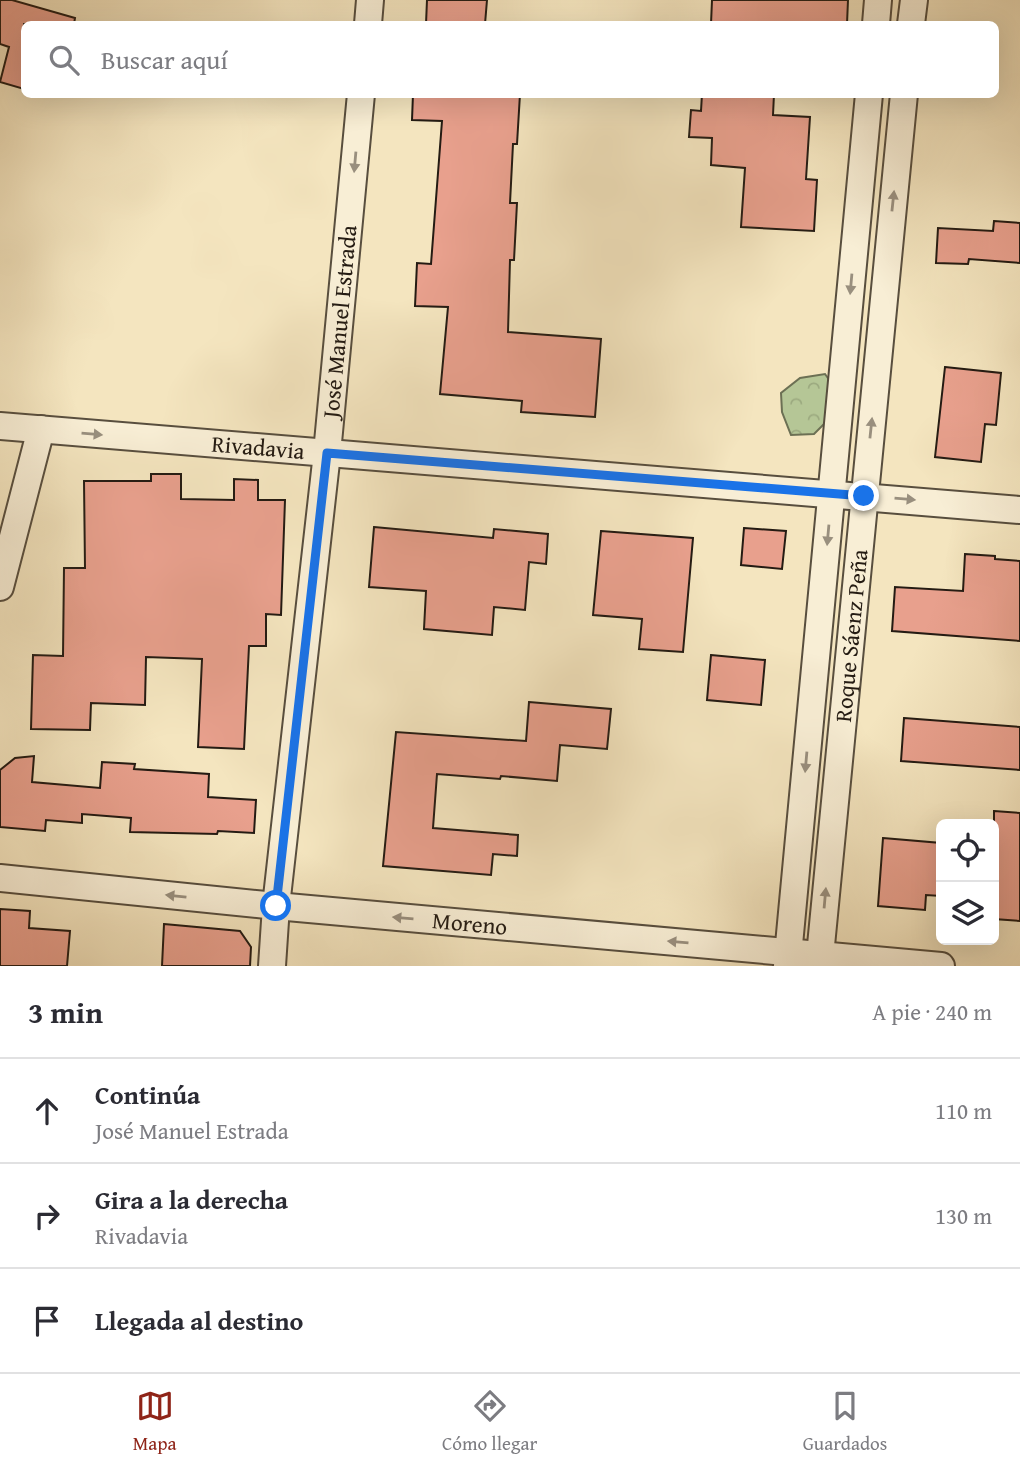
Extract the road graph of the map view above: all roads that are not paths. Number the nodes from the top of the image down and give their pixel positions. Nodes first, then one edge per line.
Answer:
1 (370, 0) edge
2 (878, 0) edge
3 (914, 0) edge
4 (368, 21) edge
5 (876, 21) edge
6 (911, 21) edge
7 (361, 98) edge
8 (869, 98) edge
9 (904, 98) edge
10 (0, 426) edge
11 (41, 429) junction
12 (327, 453) junction
13 (831, 493) junction
14 (864, 496) junction
15 (1020, 510) edge
16 (0, 587) edge
17 (0, 877) edge
18 (276, 906) junction
19 (787, 959) edge
20 (819, 960) edge
21 (272, 966) edge
22 (941, 966) edge

1 - 4 street
2 - 5 street
3 - 6 street
7 -> 12 street, José Manuel Estrada
8 -> 13 street, Roque Sáenz Peña
14 -> 9 street, Roque Sáenz Peña
10 - 11 street, Rivadavia
11 -> 12 street, Rivadavia
11 - 16 street
12 - 13 street, Rivadavia
12 - 18 street, José Manuel Estrada
13 - 14 street, Rivadavia
13 -> 19 street, Roque Sáenz Peña
14 -> 15 street, Rivadavia
20 -> 14 street, Roque Sáenz Peña
18 -> 17 street, Moreno
19 -> 18 street, Moreno
18 - 21 street, José Manuel Estrada
19 - 20 street, Moreno
20 - 22 street, Moreno

